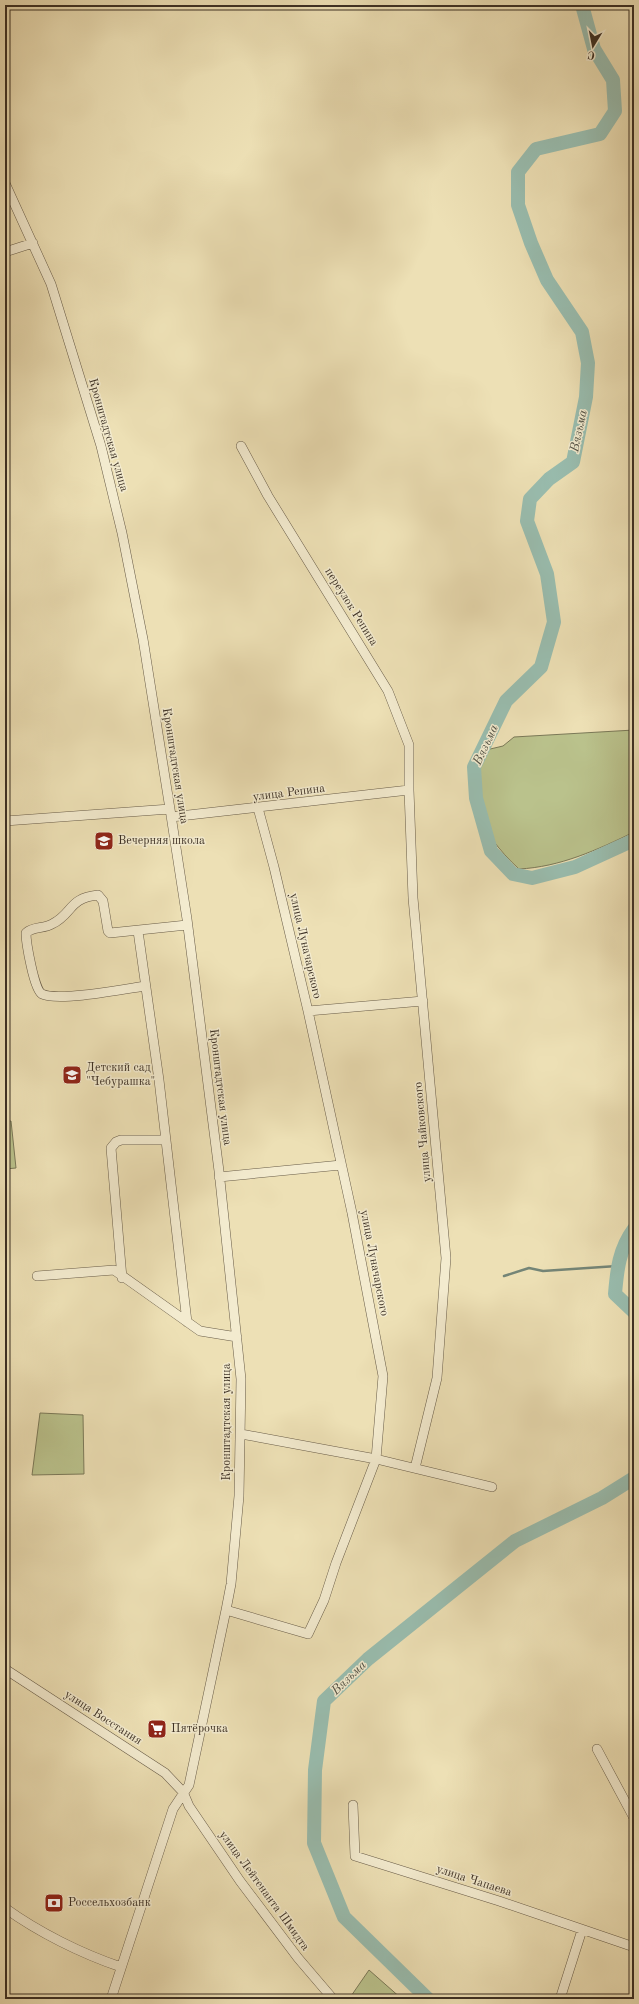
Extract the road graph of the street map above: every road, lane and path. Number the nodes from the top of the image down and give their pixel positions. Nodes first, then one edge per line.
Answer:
1 (5, 183) edge
2 (33, 243) junction
3 (5, 252) edge
4 (241, 446) dead end
5 (409, 790) junction
6 (258, 808) junction
7 (171, 813) junction
8 (5, 821) edge
9 (188, 925) junction
10 (138, 931) junction
11 (145, 986) junction
12 (423, 1001) junction
13 (308, 1011) junction
14 (165, 1140) junction
15 (341, 1165) junction
16 (219, 1177) junction
17 (37, 1276) dead end
18 (122, 1278) junction
19 (187, 1322) junction
20 (237, 1337) junction
21 (241, 1434) junction
22 (376, 1459) junction
23 (415, 1468) junction
24 (492, 1487) dead end
25 (226, 1610) junction
26 (5, 1669) edge
27 (597, 1748) dead end
28 (183, 1792) junction
29 (353, 1805) dead end
30 (634, 1818) edge
31 (5, 1908) edge
32 (582, 1930) junction
33 (634, 1948) edge
34 (121, 1967) junction
35 (111, 1999) edge
36 (334, 1999) edge
37 (560, 1999) edge

1 - 2 street, Кронштадтская улица
2 - 3 street
2 - 7 street, Кронштадтская улица
4 - 5 street, переулок Репина
5 - 6 street, улица Репина
5 - 12 street, улица Чайковского
6 - 7 street, улица Репина
6 - 13 street, улица Луначарского
7 - 8 street, улица Репина
7 - 9 street, Кронштадтская улица
9 - 10 street
9 - 16 street, Кронштадтская улица
10 - 11 street
10 - 11 street
11 - 14 street
12 - 13 street
12 - 23 street, улица Чайковского
13 - 15 street, улица Луначарского
14 - 18 street
14 - 19 street
15 - 16 street
15 - 22 street, улица Луначарского
16 - 20 street, Кронштадтская улица
17 - 18 street
18 - 19 street
19 - 20 street
20 - 21 street, Кронштадтская улица
21 - 22 street
21 - 25 street, Кронштадтская улица
22 - 23 street
22 - 25 street, улица Луначарского
23 - 24 street
25 - 28 street, Кронштадтская улица
26 - 28 street, улица Восстания
27 - 30 street
28 - 34 street, Кронштадтская улица
28 - 36 street, улица Лейтенанта Шмидта
29 - 32 street, улица Чапаева
31 - 34 street
32 - 33 street, улица Чапаева
32 - 37 street
34 - 35 street, Кронштадтская улица

